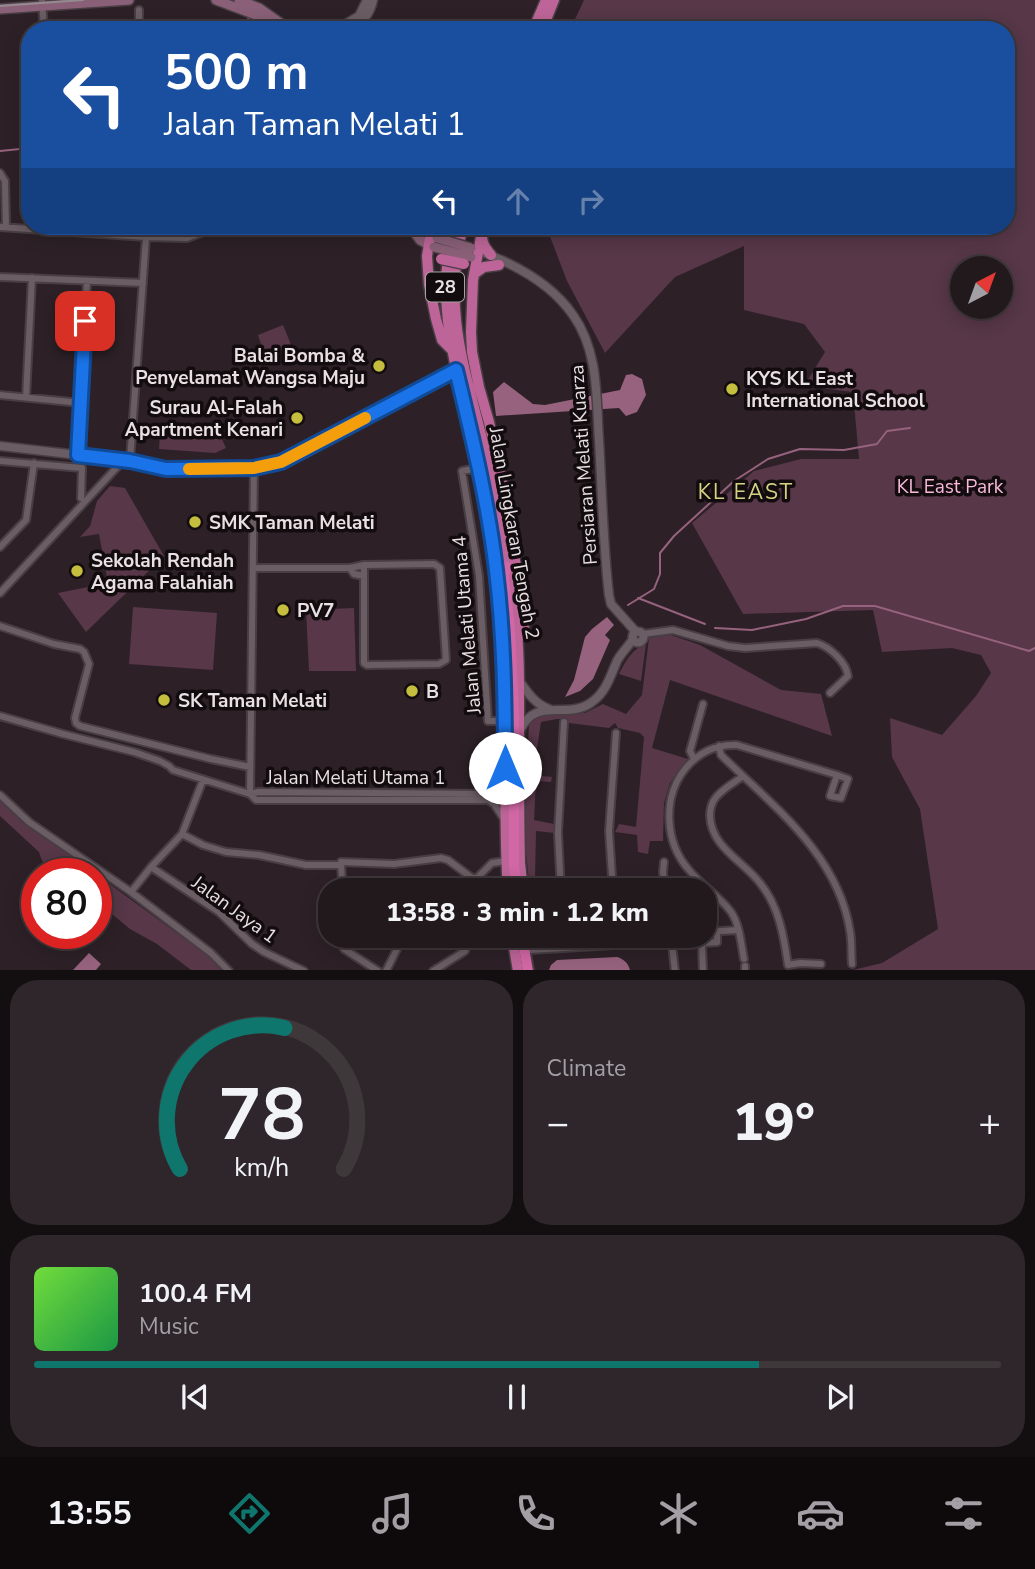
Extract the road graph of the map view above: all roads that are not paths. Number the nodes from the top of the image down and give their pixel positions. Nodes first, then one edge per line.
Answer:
1 (129, 0) edge
2 (216, 0) edge
3 (239, 0) edge
4 (367, 0) edge
5 (373, 0) edge
6 (43, 3) edge
7 (550, 3) edge
8 (0, 9) edge
9 (139, 10) dead end
10 (255, 10) junction
11 (44, 21) edge
12 (139, 21) edge
13 (268, 21) edge
14 (274, 21) edge
15 (351, 21) edge
16 (363, 21) edge
17 (539, 21) edge
18 (545, 21) edge
19 (0, 173) edge
20 (3, 227) edge
21 (21, 227) edge
22 (126, 235) edge
23 (196, 235) edge
24 (452, 235) edge
25 (461, 235) edge
26 (480, 235) edge
27 (482, 235) edge
28 (146, 237) junction
29 (430, 244) edge
30 (472, 255) junction
31 (491, 255) junction
32 (499, 265) junction
33 (523, 271) junction
34 (0, 276) edge
35 (473, 277) junction
36 (33, 278) junction
37 (86, 281) junction
38 (143, 284) junction
39 (452, 349) junction
40 (456, 370) junction
41 (0, 395) edge
42 (26, 397) junction
43 (81, 403) junction
44 (0, 446) edge
45 (78, 455) junction
46 (0, 461) edge
47 (130, 461) junction
48 (34, 463) junction
49 (254, 468) junction
50 (478, 468) junction
51 (81, 498) dead end
52 (0, 547) edge
53 (364, 565) junction
54 (508, 567) junction
55 (253, 568) junction
56 (349, 568) junction
57 (365, 576) junction
58 (0, 593) edge
59 (0, 626) edge
60 (637, 635) junction
61 (517, 641) junction
62 (520, 682) junction
63 (830, 693) dead end
64 (703, 704) dead end
65 (551, 710) junction
66 (0, 716) edge
67 (509, 718) junction
68 (564, 722) dead end
69 (519, 732) junction
70 (616, 733) dead end
71 (719, 746) junction
72 (694, 759) junction
73 (250, 767) junction
74 (505, 768) junction
75 (837, 775) dead end
76 (743, 776) junction
77 (203, 780) junction
78 (250, 794) junction
79 (0, 795) edge
80 (505, 821) junction
81 (183, 834) junction
82 (506, 862) junction
83 (664, 862) dead end
84 (341, 865) junction
85 (150, 867) junction
86 (342, 878) edge
87 (472, 878) edge
88 (477, 878) edge
89 (507, 878) edge
90 (515, 878) edge
91 (522, 878) edge
92 (560, 878) edge
93 (612, 878) edge
94 (664, 878) edge
95 (131, 892) junction
96 (738, 930) junction
97 (717, 932) edge
98 (398, 948) edge
99 (466, 948) edge
100 (514, 948) edge
101 (525, 948) edge
102 (563, 948) edge
103 (672, 948) edge
104 (702, 948) edge
105 (344, 949) dead end
106 (529, 950) joint
107 (821, 964) dead end
108 (852, 964) dead end
109 (745, 965) edge
110 (228, 970) edge
111 (302, 970) edge
112 (376, 970) edge
113 (386, 970) edge
114 (435, 970) edge
115 (518, 970) edge
116 (530, 970) edge
117 (530, 970) edge
118 (675, 970) edge
119 (703, 970) edge

1 - 6 main road
2 - 10 main road
3 - 10 main road
4 - 15 street
5 - 16 street
6 - 8 main road
6 - 11 street
7 - 17 highway
7 - 18 highway
9 - 12 street
10 - 13 main road
10 - 14 main road
19 - 20 street
20 - 21 street
22 - 28 street
23 - 28 street
24 - 39 highway, Jalan Lingkaran Tengah 2 / 28
25 - 54 highway, Jalan Lingkaran Tengah 2 / 28
26 - 30 highway
27 - 31 highway
28 - 38 street
29 - 30 main road, bridge
29 - 30 highway, bridge
29 - 39 highway
30 - 31 street, Persiaran Melati Kuarza
30 - 32 street, Persiaran Melati Kuarza
30 - 35 highway
31 - 33 street, Persiaran Melati Kuarza
32 - 33 street, Persiaran Melati Kuarza
32 - 35 highway
33 - 60 street, Persiaran Melati Kuarza
34 - 36 street
35 - 61 highway
36 - 37 street
36 - 42 street
37 - 38 street
37 - 43 street
38 - 47 street
39 - 40 highway, Jalan Lingkaran Tengah 2 / 28
40 - 49 street
40 - 50 highway, Jalan Lingkaran Tengah 2 / 28
41 - 42 street
42 - 43 street
43 - 45 street
44 - 45 street
45 - 47 street
46 - 48 street
47 - 49 street
47 - 58 street
48 - 51 street
48 - 52 street
49 - 55 street
50 - 67 highway, Jalan Lingkaran Tengah 2 / 28
50 - 67 street, Jalan Melati Utama 4
53 - 56 street
53 - 57 street
53 - 57 street
54 - 61 highway, Jalan Lingkaran Tengah 2 / 28
54 - 67 highway
55 - 56 street
55 - 73 street
56 - 57 street
59 - 73 street
60 - 63 street
60 - 65 street
61 - 62 highway, Jalan Lingkaran Tengah 2 / 28
62 - 65 street
62 - 69 highway, Jalan Lingkaran Tengah 2 / 28
64 - 72 street
65 - 69 street
66 - 77 street
67 - 74 highway, Jalan Lingkaran Tengah 2 / 28
67 - 90 highway
68 - 92 street
69 - 91 highway, Jalan Lingkaran Tengah 2 / 28
70 - 93 street
71 - 72 street
71 - 75 street
71 - 76 street
72 - 96 street
73 - 78 street
74 - 78 street, Jalan Melati Utama 1
74 - 80 highway, Jalan Lingkaran Tengah 2 / 28
76 - 107 street
76 - 108 street
77 - 78 street
77 - 81 street
78 - 80 street, Jalan Melati Utama 1
79 - 95 street
80 - 82 highway, Jalan Lingkaran Tengah 2 / 28
81 - 84 street
81 - 85 street
82 - 88 street
82 - 89 highway, Jalan Lingkaran Tengah 2 / 28
83 - 94 street
84 - 86 street
84 - 87 street
85 - 95 street
85 - 111 street, Jalan Jaya 1
95 - 110 street
96 - 97 street
96 - 109 street
98 - 113 street
99 - 114 street
100 - 115 highway
101 - 116 highway
102 - 106 street
103 - 118 street
104 - 119 street
105 - 112 street
106 - 117 highway

